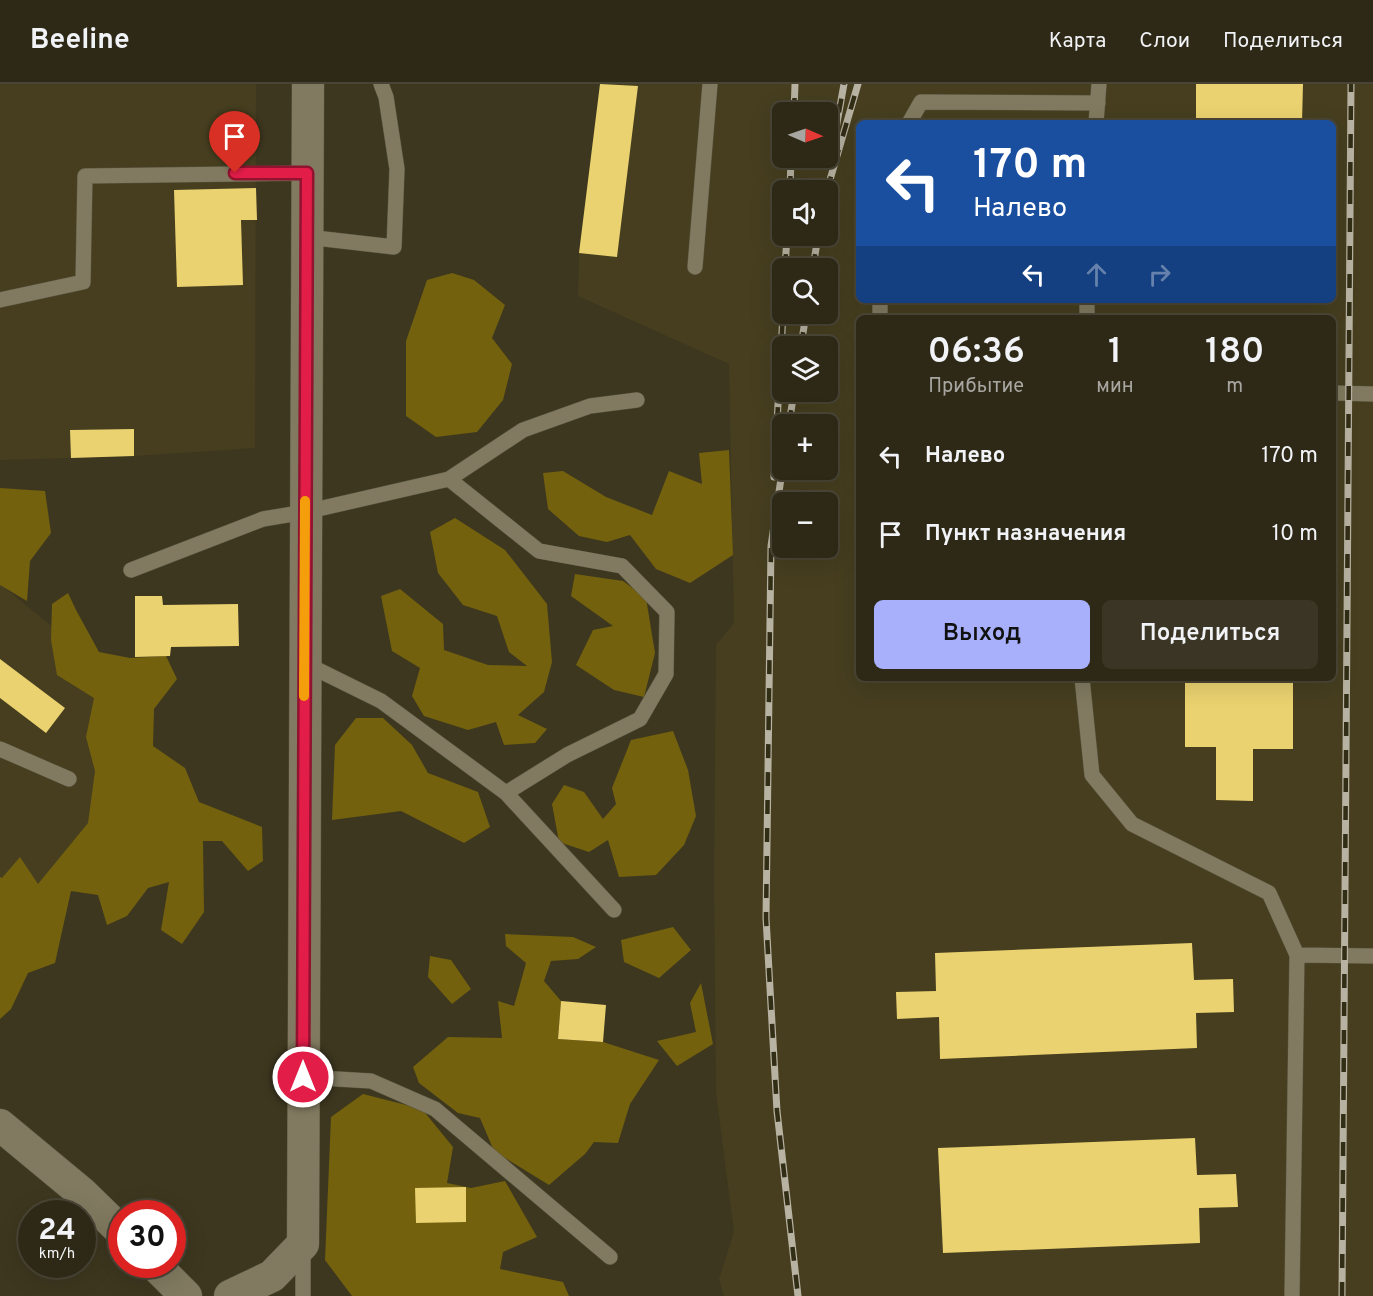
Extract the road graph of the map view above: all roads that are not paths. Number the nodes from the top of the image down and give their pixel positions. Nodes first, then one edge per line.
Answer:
1 (308, 84) edge
2 (381, 84) edge
3 (710, 84) edge
4 (1099, 84) edge
5 (1098, 103) junction
6 (911, 120) edge
7 (1096, 120) edge
8 (307, 173) junction
9 (307, 237) junction
10 (695, 267) dead end
11 (0, 300) edge
12 (1336, 393) edge
13 (1373, 394) edge
14 (637, 400) dead end
15 (449, 479) junction
16 (305, 512) junction
17 (131, 570) dead end
18 (304, 663) junction
19 (1082, 681) edge
20 (0, 749) edge
21 (69, 779) dead end
22 (506, 793) junction
23 (614, 910) dead end
24 (1297, 955) junction
25 (1373, 956) edge
26 (303, 1077) junction
27 (0, 1125) edge
28 (108, 1218) edge
29 (303, 1244) junction
30 (610, 1257) dead end
31 (168, 1278) edge
32 (186, 1296) edge
33 (230, 1296) edge
34 (303, 1296) edge
35 (1292, 1296) edge

1 - 8 street
2 - 9 lane
3 - 10 lane
4 - 5 lane
5 - 6 lane
5 - 7 lane
8 - 9 street
8 - 11 lane
9 - 16 street
12 - 13 lane
14 - 15 lane
15 - 16 lane
15 - 22 lane
16 - 17 lane
16 - 18 street
18 - 22 lane
18 - 26 street
19 - 24 lane
20 - 21 lane
22 - 23 lane
24 - 25 lane
24 - 35 lane
26 - 29 street
26 - 30 lane
27 - 28 street
29 - 33 street
29 - 34 lane
31 - 32 street

